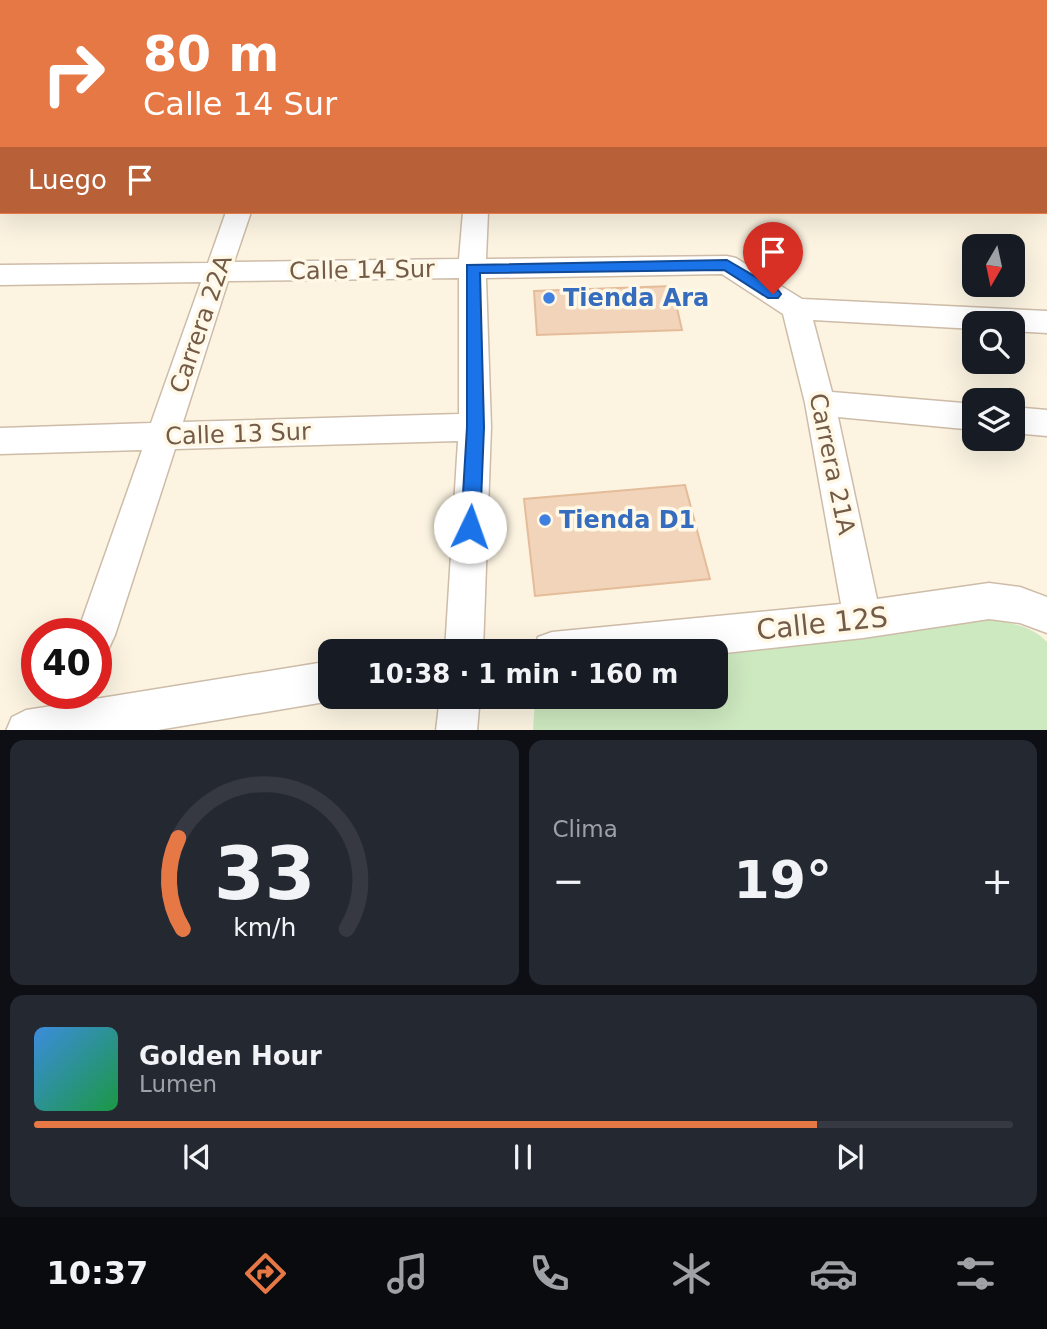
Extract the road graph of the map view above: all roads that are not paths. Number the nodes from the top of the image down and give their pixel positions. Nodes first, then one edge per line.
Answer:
1 (237, 214) edge
2 (476, 214) edge
3 (472, 268) junction
4 (218, 272) junction
5 (0, 275) edge
6 (796, 309) junction
7 (1047, 322) edge
8 (820, 402) junction
9 (962, 416) edge
10 (1025, 421) edge
11 (1047, 423) edge
12 (475, 427) junction
13 (163, 436) junction
14 (0, 441) edge
15 (1047, 615) edge
16 (102, 618) edge
17 (863, 620) junction
18 (465, 639) edge
19 (672, 639) edge
20 (318, 682) edge
21 (112, 705) edge
22 (72, 709) edge
23 (458, 709) edge
24 (26, 730) edge
25 (456, 730) edge

1 - 4 street, Carrera 22A
2 - 3 street
3 - 4 street, Calle 14 Sur
3 - 6 street, Calle 14 Sur
3 - 12 street
4 - 5 street, Calle 14 Sur
4 - 13 street, Carrera 22A
6 - 7 street, Calle 14 Sur
6 - 8 street, Carrera 21A
8 - 9 street
8 - 17 street, Carrera 21A
10 - 11 street
12 - 13 street, Calle 13 Sur
12 - 18 street
13 - 14 street, Calle 13 Sur
13 - 16 street, Carrera 22A
15 - 17 street, Calle 12S
17 - 19 street, Calle 12S
20 - 21 street
22 - 24 street
23 - 25 street

